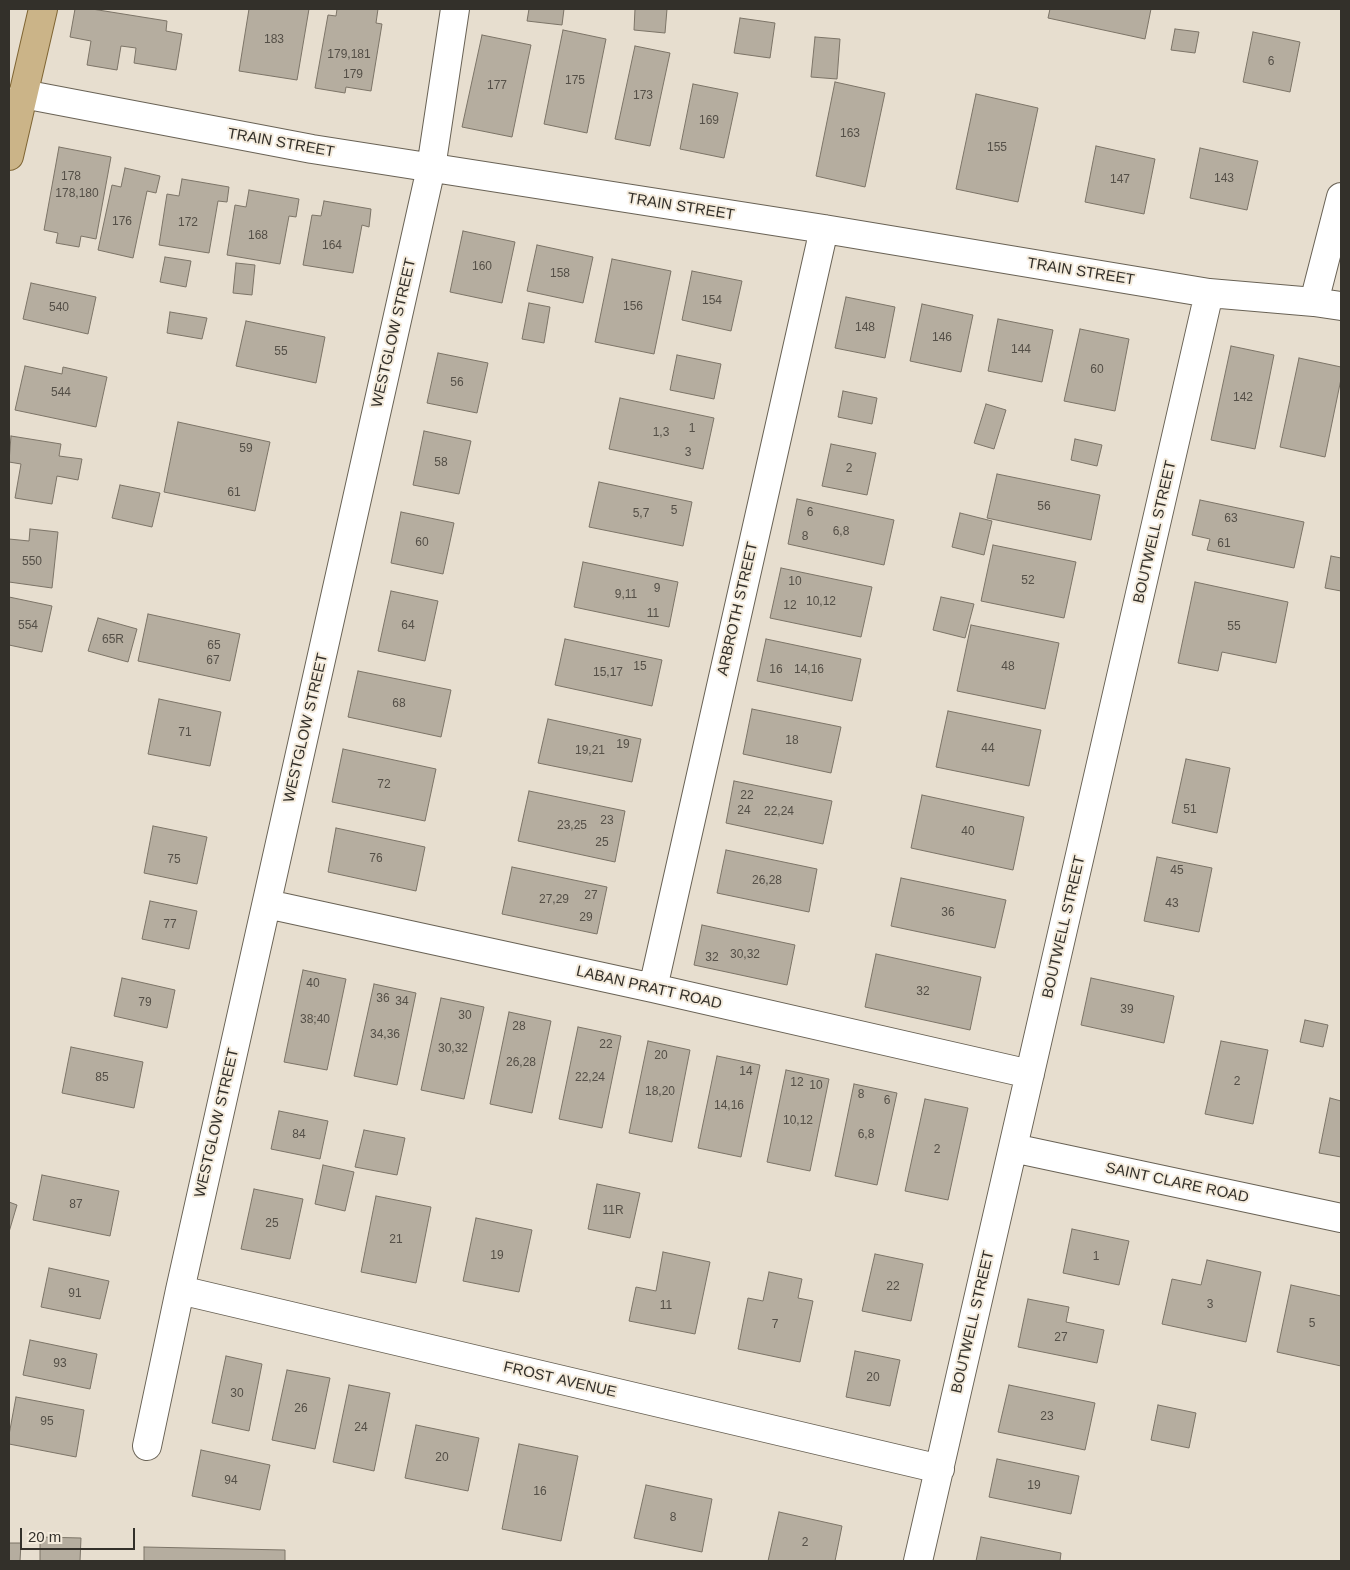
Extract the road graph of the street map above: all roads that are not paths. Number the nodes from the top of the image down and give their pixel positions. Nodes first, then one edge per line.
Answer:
1 (43, 9) edge
2 (455, 9) edge
3 (23, 94) junction
4 (9, 156) edge
5 (431, 168) junction
6 (1341, 197) edge
7 (824, 229) junction
8 (1209, 293) junction
9 (1314, 302) junction
10 (1341, 306) edge
11 (267, 904) junction
12 (653, 988) junction
13 (1030, 1074) junction
14 (1013, 1148) junction
15 (1341, 1218) edge
16 (180, 1290) junction
17 (147, 1446) dead end
18 (940, 1469) junction
19 (918, 1561) edge

1 - 3 main road
2 - 5 street, WESTGLOW STREET
3 - 4 main road
3 - 5 street, TRAIN STREET
5 - 7 street, TRAIN STREET
5 - 11 street, WESTGLOW STREET
6 - 9 street
7 - 8 street, TRAIN STREET
7 - 12 street, ARBROTH STREET
8 - 9 street, TRAIN STREET
8 - 13 street, BOUTWELL STREET
9 - 10 street, TRAIN STREET
11 - 12 street, LABAN PRATT ROAD
11 - 16 street, WESTGLOW STREET
12 - 13 street, LABAN PRATT ROAD
13 - 14 street, BOUTWELL STREET
14 - 15 street, SAINT CLARE ROAD
14 - 18 street, BOUTWELL STREET
16 - 17 street, WESTGLOW STREET
16 - 18 street, FROST AVENUE
18 - 19 street, BOUTWELL STREET

